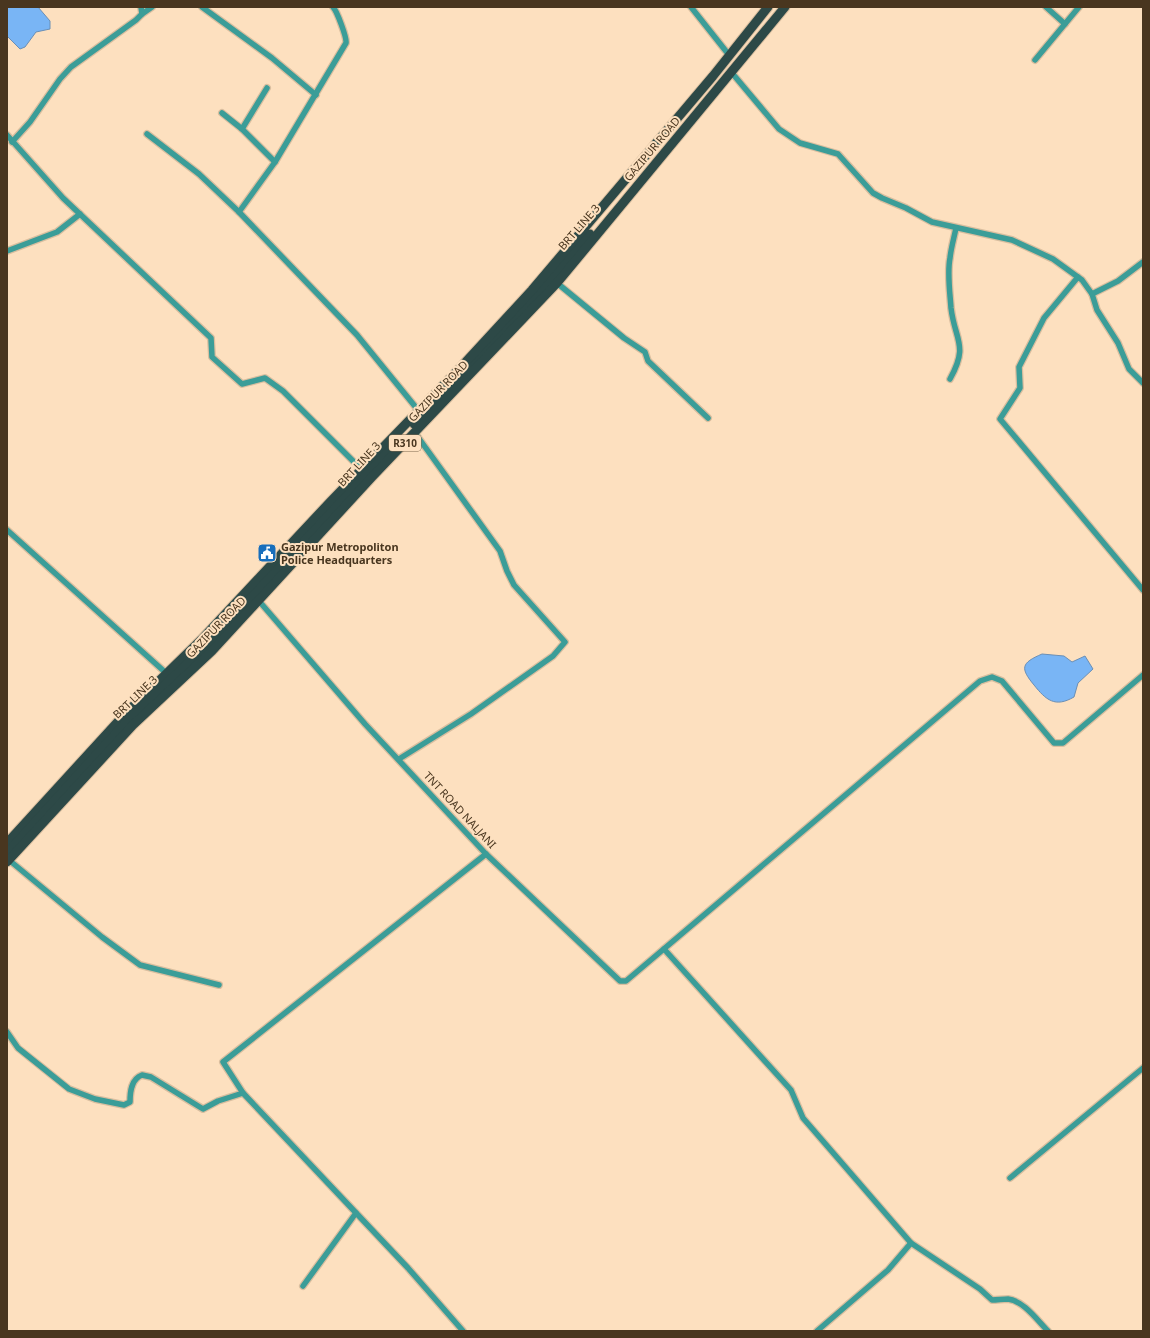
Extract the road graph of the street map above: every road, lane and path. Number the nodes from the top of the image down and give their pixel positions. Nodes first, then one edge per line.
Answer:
1 (141, 7) edge
2 (152, 7) edge
3 (202, 7) edge
4 (691, 7) edge
5 (768, 7) edge
6 (777, 7) edge
7 (785, 7) edge
8 (1046, 7) edge
9 (1079, 7) edge
10 (337, 8) edge
11 (142, 14) junction
12 (1064, 24) junction
13 (728, 56) junction
14 (1036, 60) dead end
15 (732, 73) junction
16 (267, 88) dead end
17 (316, 94) junction
18 (222, 112) dead end
19 (242, 129) junction
20 (147, 134) dead end
21 (7, 135) edge
22 (12, 142) junction
23 (275, 162) junction
24 (239, 212) junction
25 (80, 214) junction
26 (956, 228) junction
27 (7, 251) edge
28 (1143, 262) edge
29 (1078, 277) junction
30 (557, 283) junction
31 (1092, 294) junction
32 (950, 379) dead end
33 (1143, 383) edge
34 (418, 410) junction
35 (708, 418) dead end
36 (415, 433) junction
37 (361, 469) junction
38 (7, 530) edge
39 (1143, 590) edge
40 (259, 601) junction
41 (166, 673) junction
42 (1143, 675) edge
43 (399, 759) junction
44 (7, 843) edge
45 (486, 854) junction
46 (8, 858) edge
47 (664, 949) junction
48 (220, 985) dead end
49 (7, 1032) edge
50 (1143, 1068) edge
51 (243, 1093) junction
52 (1010, 1178) dead end
53 (356, 1213) junction
54 (911, 1243) junction
55 (303, 1286) dead end
56 (463, 1331) edge
57 (817, 1331) edge
58 (1048, 1331) edge

1 - 11 street
2 - 11 street
3 - 17 street
4 - 13 street
5 - 13 main road, GAZIPUR ROAD / R310
6 - 46 main road, BRT LINE 3
7 - 15 main road, GAZIPUR ROAD / R310
8 - 12 street
9 - 12 street
10 - 17 street
11 - 22 street
12 - 14 street
13 - 34 main road, GAZIPUR ROAD / R310
15 - 26 street
15 - 30 main road, GAZIPUR ROAD / R310
16 - 19 street
17 - 23 street
18 - 19 street
19 - 23 street
20 - 24 street
21 - 22 street
22 - 25 street
23 - 24 street
24 - 34 street
25 - 27 street
25 - 37 street
26 - 29 street
26 - 32 street
28 - 31 street
29 - 31 street
29 - 39 street
30 - 35 street
30 - 36 main road, GAZIPUR ROAD / R310
31 - 33 street
34 - 37 main road, GAZIPUR ROAD / R310
36 - 40 main road, GAZIPUR ROAD / R310
36 - 43 street
37 - 41 main road, GAZIPUR ROAD / R310
38 - 41 street
40 - 43 street, TNT ROAD NALJANI
40 - 46 main road, GAZIPUR ROAD / R310
41 - 44 main road, GAZIPUR ROAD / R310
42 - 47 street, TNT ROAD NALJANI
43 - 45 street, TNT ROAD NALJANI
45 - 47 street, TNT ROAD NALJANI
45 - 51 street
46 - 48 street
47 - 54 street
49 - 51 street
50 - 52 street
51 - 53 street
53 - 55 street
53 - 56 street
54 - 57 street
54 - 58 street

